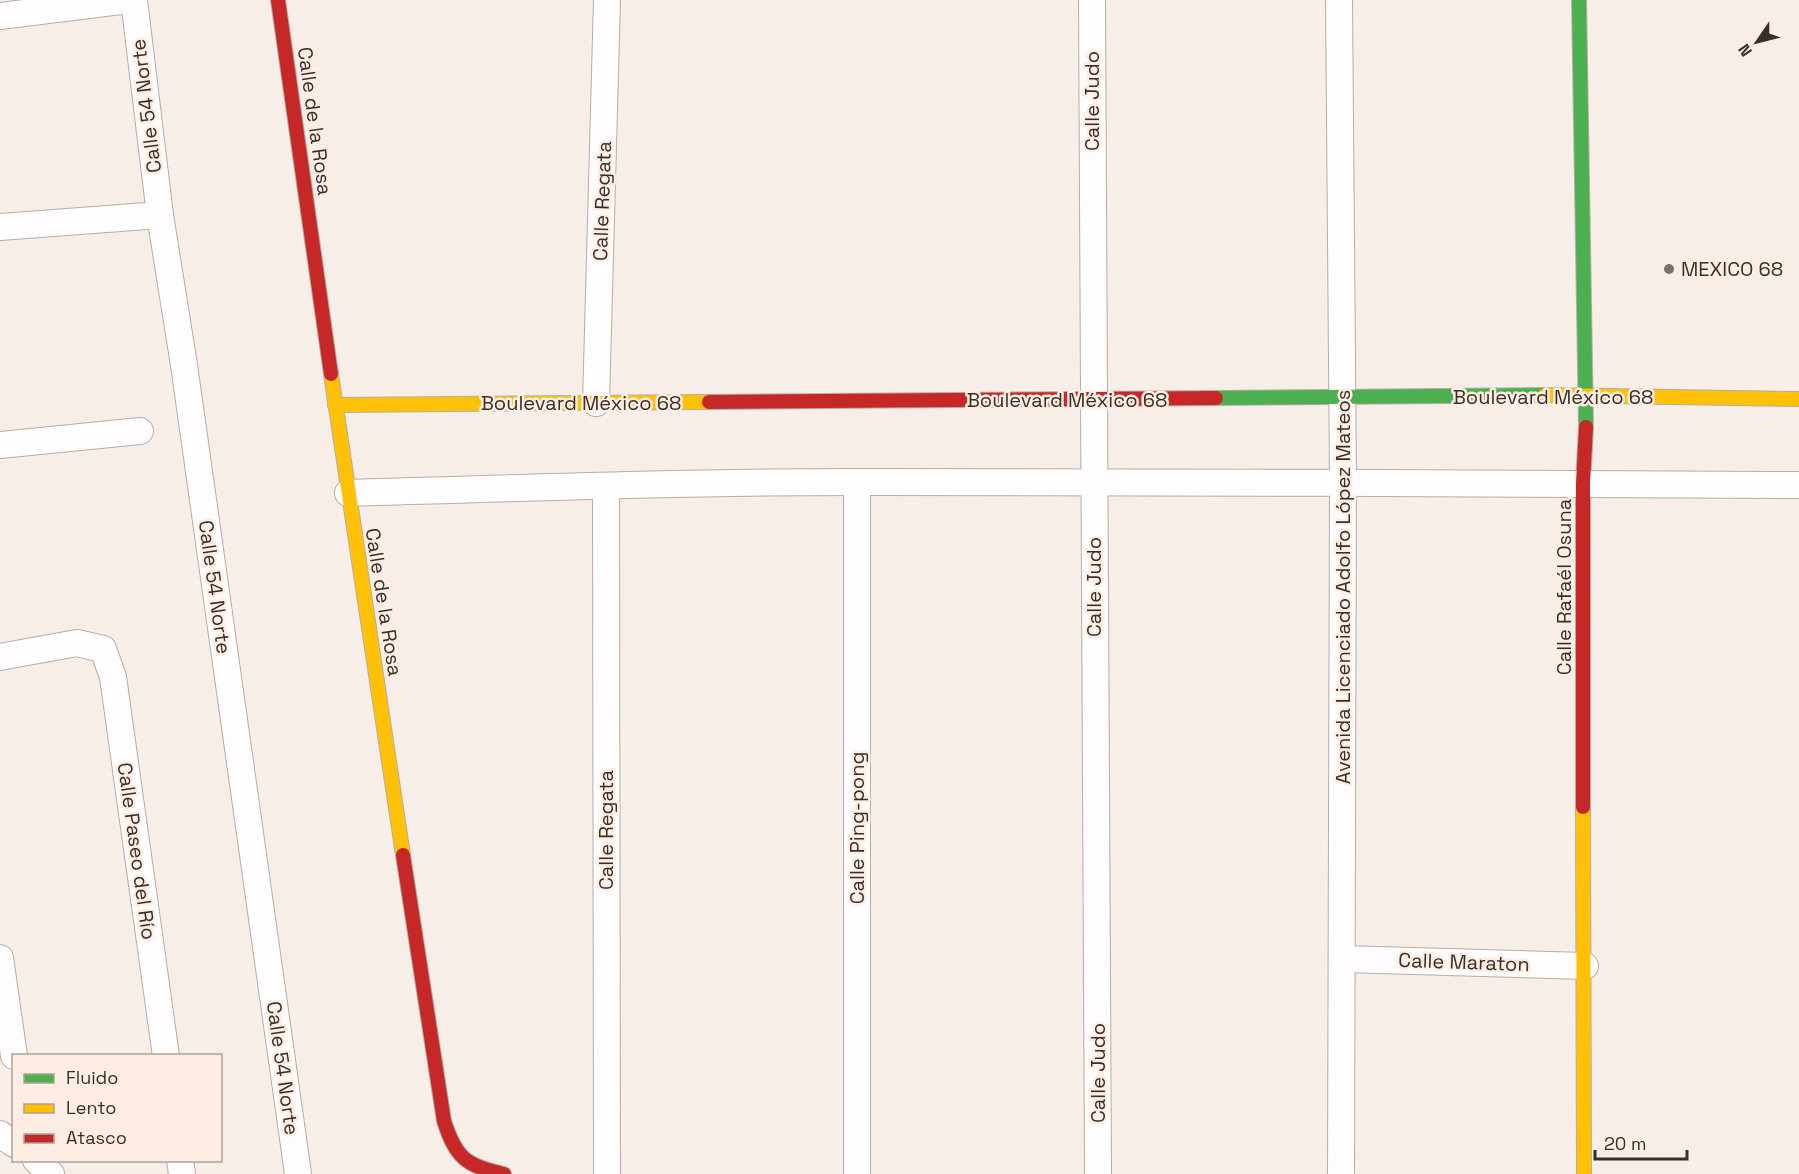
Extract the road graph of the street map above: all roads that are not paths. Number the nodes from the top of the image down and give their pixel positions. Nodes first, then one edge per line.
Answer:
1 (129, 0) edge
2 (134, 0) edge
3 (278, 0) edge
4 (607, 0) edge
5 (1092, 0) edge
6 (1339, 0) edge
7 (1579, 0) edge
8 (0, 16) edge
9 (160, 215) junction
10 (0, 227) edge
11 (1587, 395) junction
12 (1342, 397) junction
13 (1799, 399) edge
14 (1093, 400) junction
15 (596, 403) junction
16 (335, 405) junction
17 (140, 430) dead end
18 (0, 446) edge
19 (1343, 481) junction
20 (857, 482) junction
21 (1583, 483) junction
22 (1093, 484) junction
23 (1799, 485) edge
24 (606, 486) junction
25 (348, 493) junction
26 (0, 657) edge
27 (0, 958) edge
28 (1343, 959) junction
29 (1585, 966) junction
30 (14, 1054) edge
31 (166, 1054) edge
32 (37, 1162) edge
33 (51, 1174) edge
34 (298, 1174) edge
35 (504, 1174) edge
36 (607, 1174) edge
37 (857, 1174) edge
38 (1098, 1174) edge
39 (1341, 1174) edge
40 (1584, 1174) edge

1 - 8 street
2 - 9 street, Calle 54 Norte
3 - 16 street, Calle de la Rosa
4 - 15 street, Calle Regata
5 - 14 street, Calle Judo
6 - 12 street, Avenida Licenciado Adolfo López Mateos
7 - 11 street, Calle Rafaél Osuna
9 - 10 street
9 - 34 street, Calle 54 Norte
11 - 12 street, Boulevard México 68
11 - 13 street, Boulevard México 68
11 - 21 street, Calle Rafaél Osuna
12 - 14 street, Boulevard México 68
12 - 19 street, Avenida Licenciado Adolfo López Mateos
14 - 15 street, Boulevard México 68
14 - 22 street, Calle Judo
15 - 16 street, Boulevard México 68
16 - 25 street, Calle de la Rosa
17 - 18 street
19 - 21 street
19 - 22 street
19 - 28 street, Avenida Licenciado Adolfo López Mateos
20 - 22 street
20 - 24 street
20 - 37 street, Calle Ping-pong
21 - 23 street
21 - 29 street, Calle Rafaél Osuna
22 - 38 street, Calle Judo
24 - 25 street
24 - 36 street, Calle Regata
25 - 35 street, Calle de la Rosa
26 - 31 street, Calle Paseo del Río
27 - 30 street
28 - 29 street, Calle Maraton
28 - 39 street, Avenida Licenciado Adolfo López Mateos
29 - 40 street, Calle Rafaél Osuna
32 - 33 street

